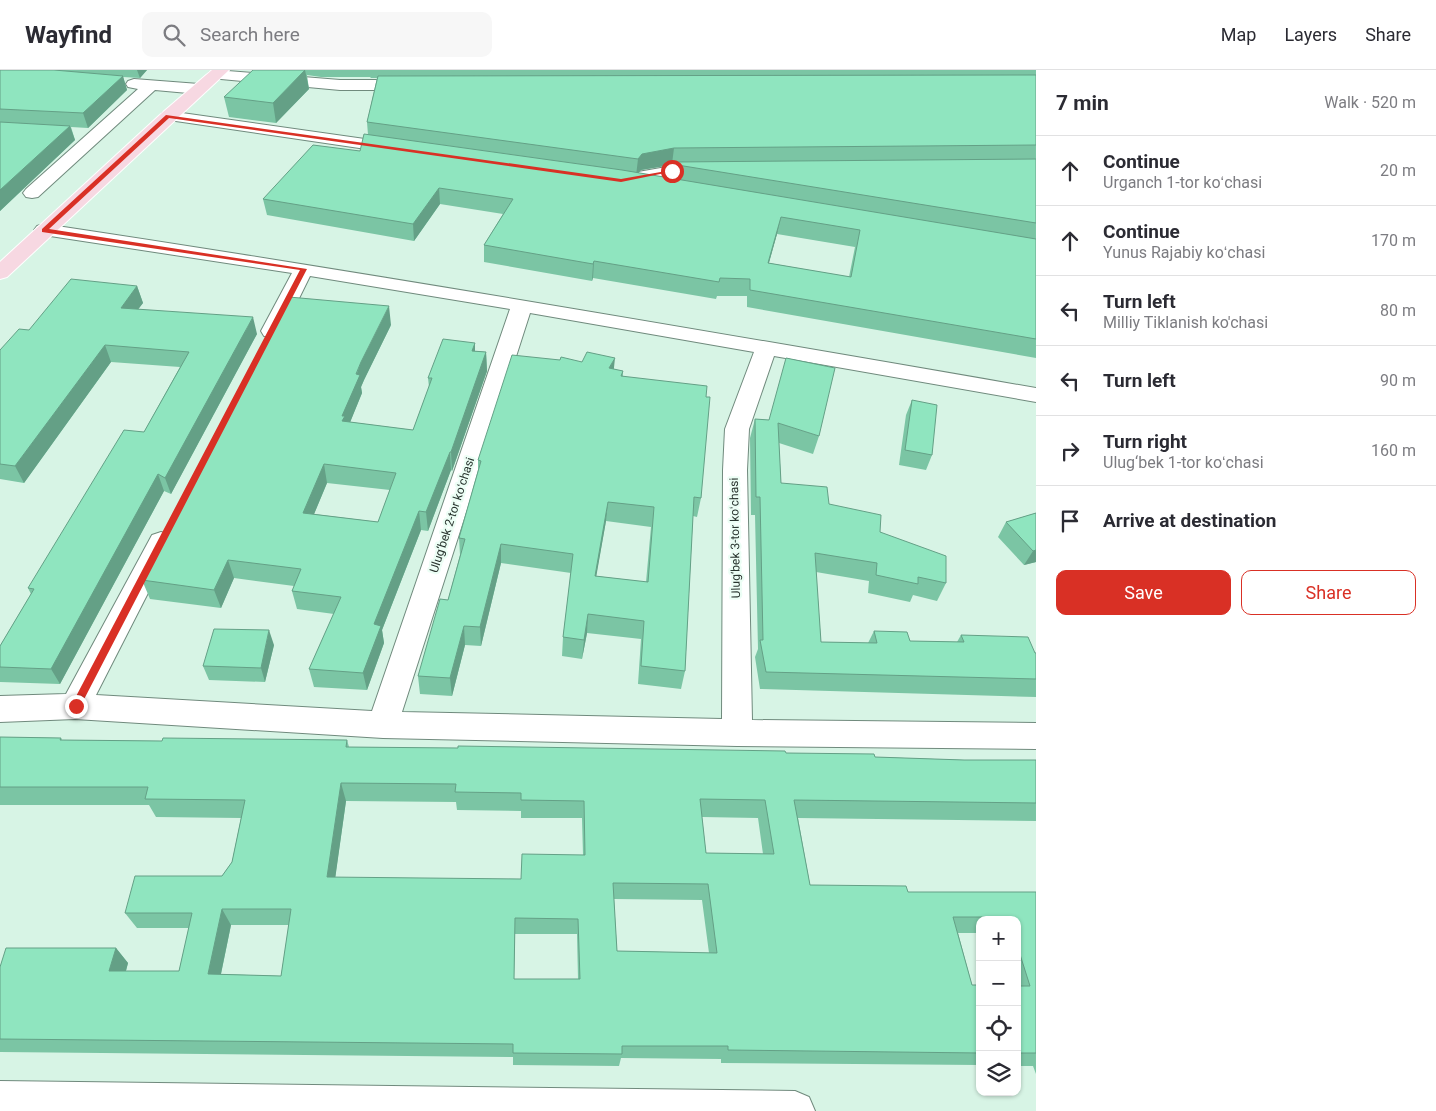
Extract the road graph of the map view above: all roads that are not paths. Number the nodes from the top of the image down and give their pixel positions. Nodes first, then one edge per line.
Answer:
1 (218, 73) edge
2 (116, 83) edge
3 (430, 85) edge
4 (152, 86) junction
5 (200, 89) junction
6 (168, 116) junction
7 (76, 134) dead end
8 (95, 135) junction
9 (414, 151) edge
10 (721, 171) edge
11 (602, 178) edge
12 (621, 180) junction
13 (670, 188) edge
14 (32, 193) dead end
15 (44, 230) junction
16 (304, 269) junction
17 (0, 273) edge
18 (522, 305) junction
19 (263, 348) edge
20 (766, 348) junction
21 (1036, 395) edge
22 (171, 523) edge
23 (76, 706) junction
24 (0, 709) edge
25 (383, 725) junction
26 (737, 733) junction
27 (1036, 736) edge
28 (0, 1101) edge
29 (796, 1111) edge

1 - 3 street
1 - 5 main road
2 - 4 street
4 - 5 street
4 - 8 street
5 - 6 main road
6 - 9 street
6 - 15 main road
7 - 8 street
8 - 14 street
10 - 12 street
11 - 12 street
12 - 13 street
15 - 16 street
15 - 17 main road
16 - 18 street
16 - 19 street
18 - 20 street
18 - 25 street, Ulug‘bek 2-tor koʻchasi
20 - 21 street
20 - 26 street, Ulug‘bek 3-tor koʻchasi
22 - 23 street
23 - 24 street
23 - 25 street
25 - 26 street
26 - 27 street
28 - 29 street

